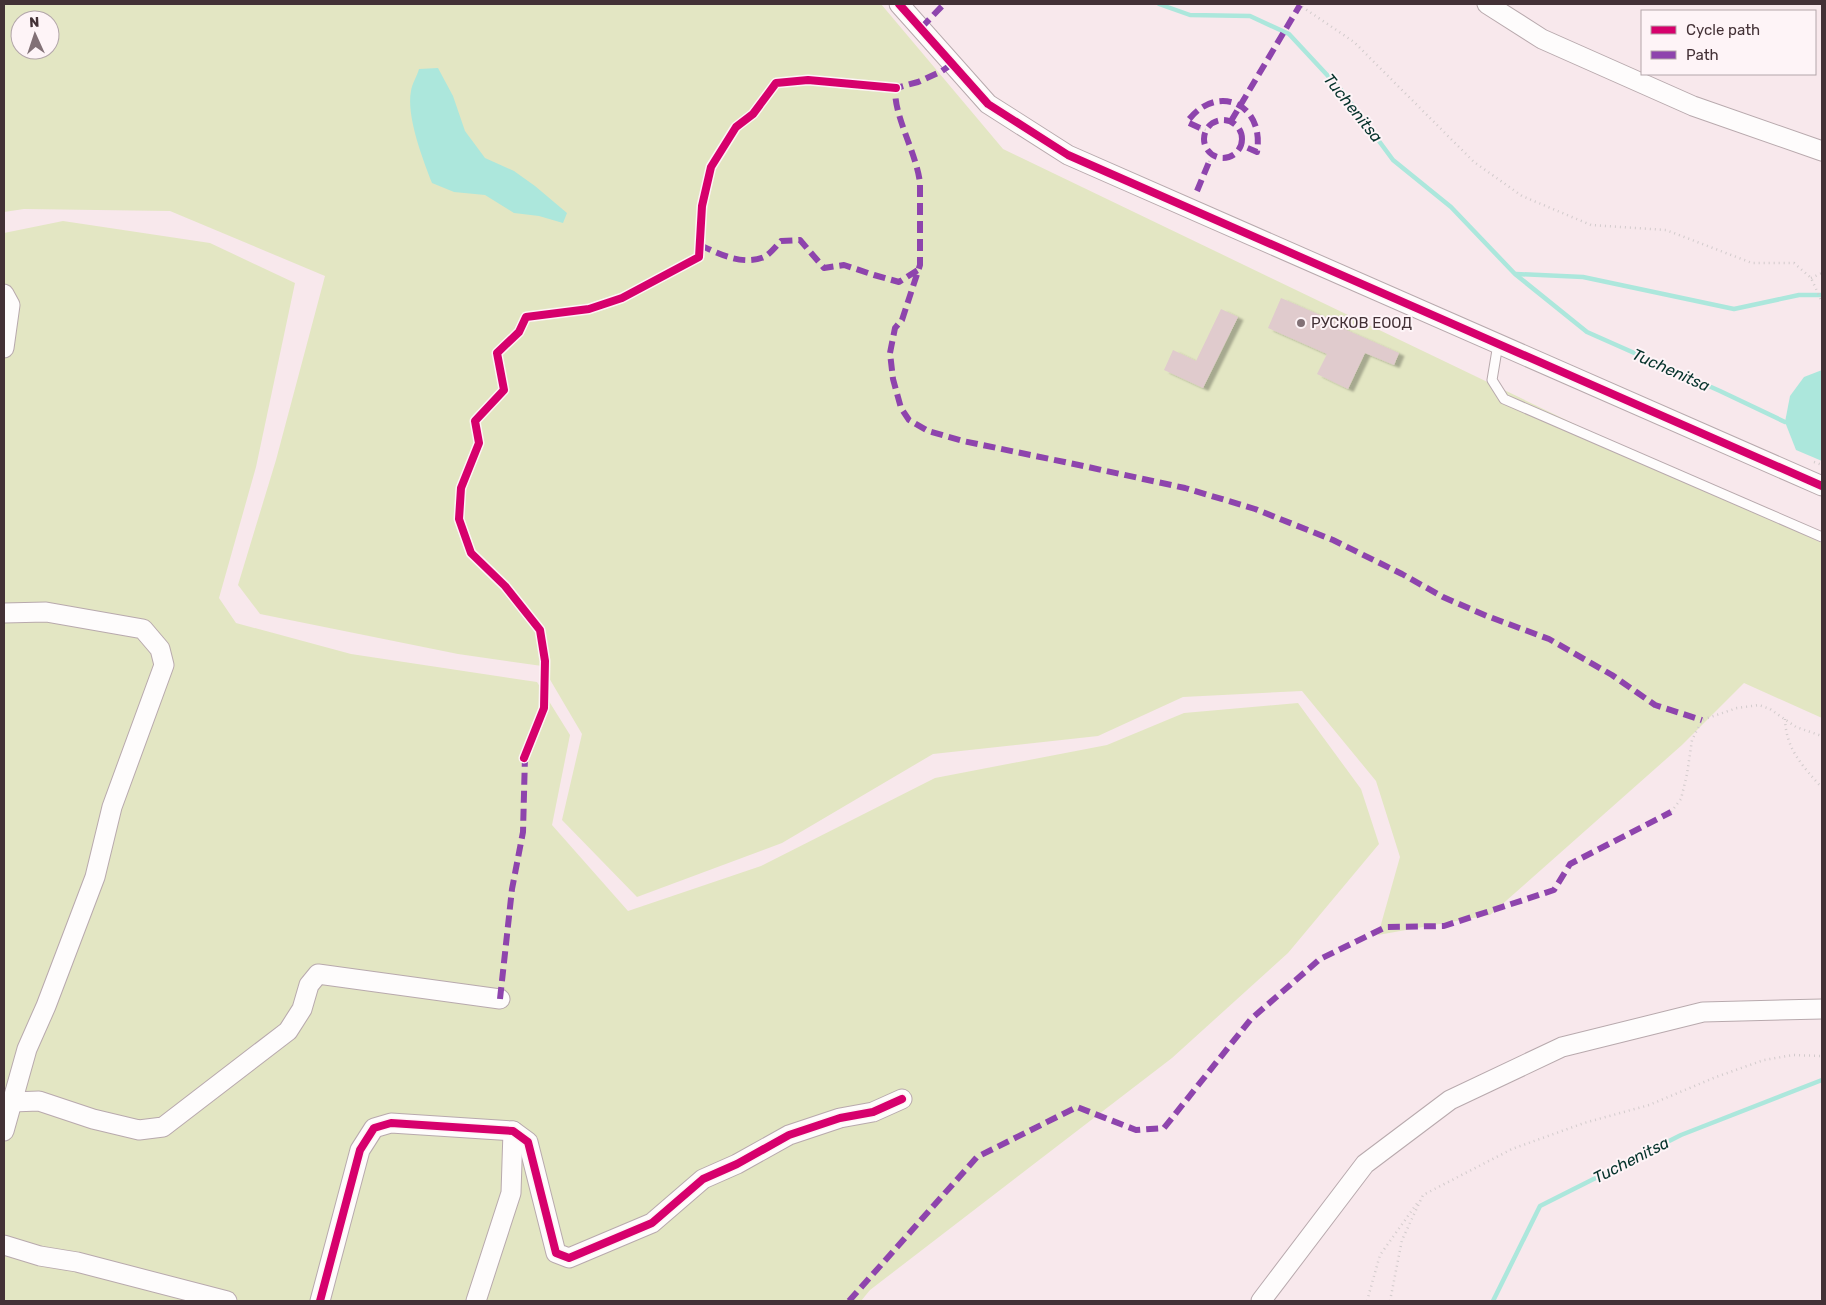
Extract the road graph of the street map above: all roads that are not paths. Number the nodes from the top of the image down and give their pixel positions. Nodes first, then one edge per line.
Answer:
1 (899, 4) edge
2 (1487, 4) edge
3 (1822, 151) edge
4 (4, 294) edge
5 (1498, 344) junction
6 (4, 348) edge
7 (1822, 486) edge
8 (1822, 537) edge
9 (4, 613) edge
10 (500, 999) dead end
11 (1822, 1009) edge
12 (902, 1099) dead end
13 (12, 1102) junction
14 (4, 1130) edge
15 (513, 1131) junction
16 (4, 1245) edge
17 (227, 1301) edge
18 (320, 1301) edge
19 (476, 1301) edge
20 (1261, 1301) edge

1 - 5 street
2 - 3 street
4 - 6 street
5 - 7 street
5 - 8 lane
9 - 13 street
10 - 13 street
11 - 20 street
12 - 15 street
13 - 14 street
15 - 18 street
15 - 19 street
16 - 17 street

